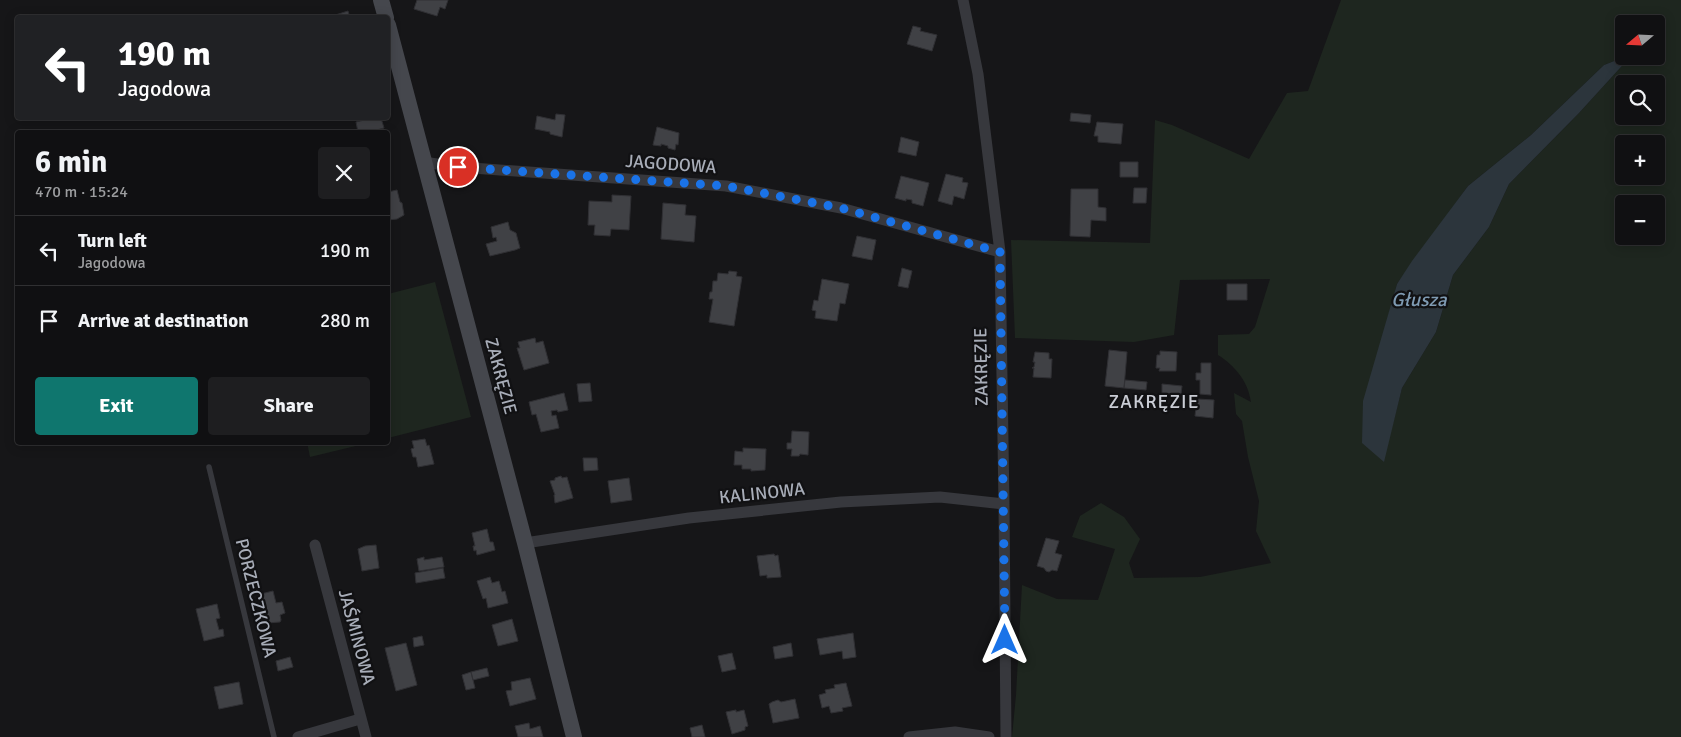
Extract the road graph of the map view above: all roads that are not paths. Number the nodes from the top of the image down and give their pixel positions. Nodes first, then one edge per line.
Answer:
1 (381, 0) edge
2 (963, 0) edge
3 (385, 15) edge
4 (390, 33) edge
5 (423, 162) junction
6 (1000, 252) junction
7 (208, 467) dead end
8 (1004, 504) junction
9 (525, 543) junction
10 (316, 545) dead end
11 (360, 719) junction
12 (274, 737) edge
13 (298, 737) edge
14 (366, 737) edge
15 (574, 737) edge
16 (909, 737) edge
17 (988, 737) edge
18 (1006, 737) edge

1 - 3 street
2 - 6 street, ZAKRĘZIE
4 - 5 street, ZAKRĘZIE
5 - 6 street, JAGODOWA
5 - 9 street, ZAKRĘZIE
6 - 8 street, ZAKRĘZIE
7 - 12 lane, PORZECZKOWA
8 - 9 street, KALINOWA
8 - 18 street, ZAKRĘZIE
9 - 15 street, ZAKRĘZIE
10 - 11 street, JAŚMINOWA
11 - 13 street
11 - 14 street, JAŚMINOWA
16 - 17 street

